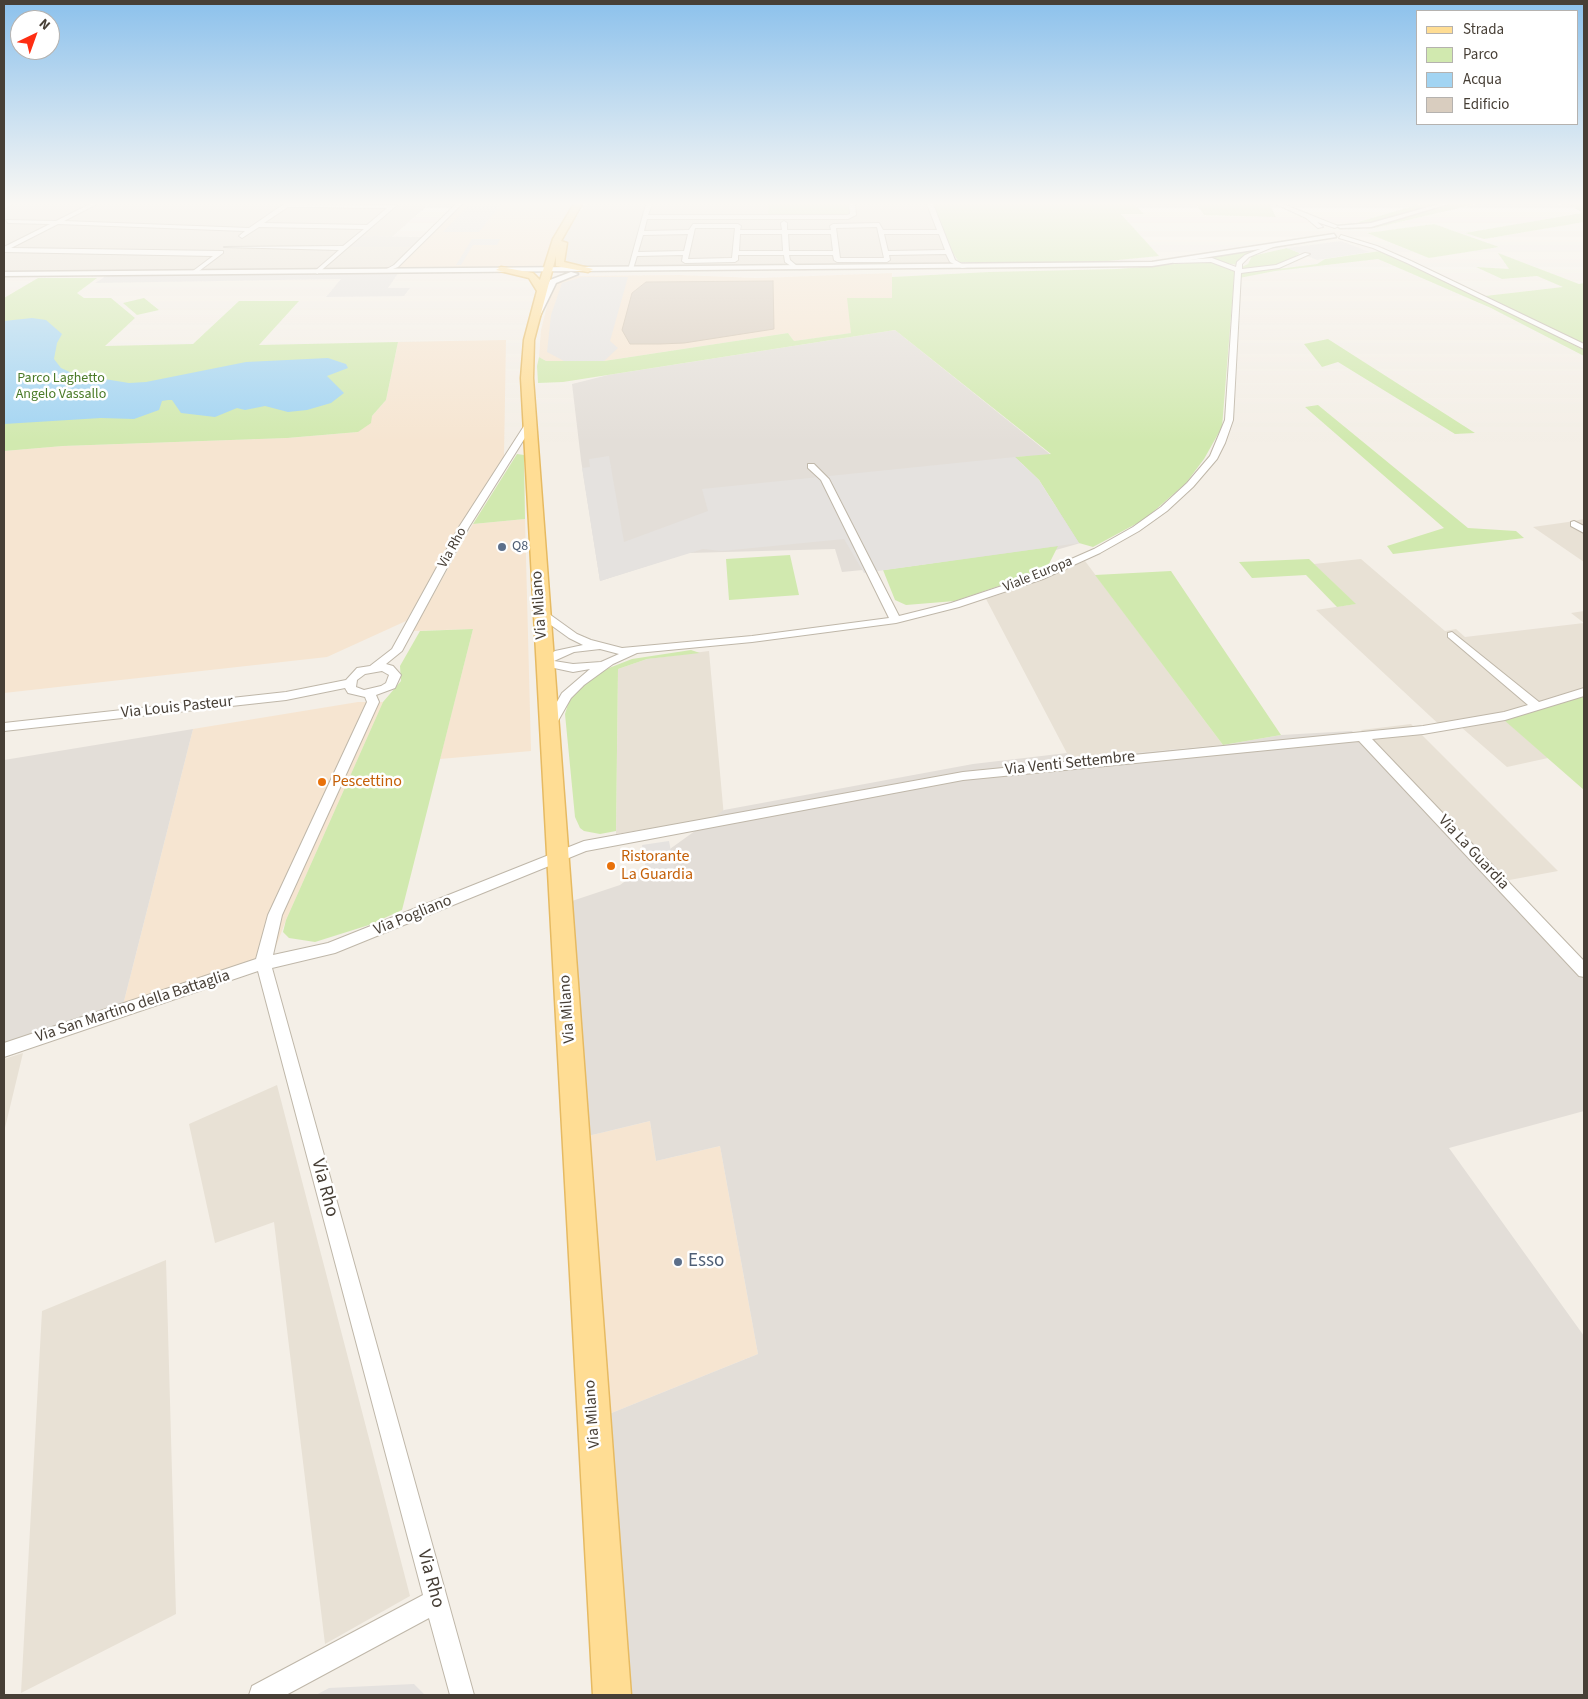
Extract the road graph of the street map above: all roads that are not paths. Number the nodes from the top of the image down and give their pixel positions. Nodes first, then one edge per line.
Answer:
1 (537, 283) edge
2 (543, 283) edge
3 (552, 283) edge
4 (1237, 283) edge
5 (1456, 283) edge
6 (541, 290) junction
7 (532, 324) junction
8 (1584, 347) edge
9 (529, 425) junction
10 (811, 466) dead end
11 (1579, 522) edge
12 (1584, 530) edge
13 (541, 613) junction
14 (896, 620) junction
15 (1452, 635) dead end
16 (608, 649) junction
17 (635, 651) junction
18 (610, 662) junction
19 (544, 663) junction
20 (375, 667) junction
21 (350, 683) junction
22 (1584, 692) edge
23 (370, 694) junction
24 (1536, 706) junction
25 (550, 725) junction
26 (4, 727) edge
27 (1362, 736) junction
28 (559, 856) junction
29 (263, 964) junction
30 (1584, 971) edge
31 (4, 1050) edge
32 (436, 1601) junction
33 (261, 1695) edge
34 (462, 1695) edge
35 (612, 1695) edge

1 - 6 main road
2 - 6 main road, Via Milano
3 - 7 street, Via Milano
4 - 14 street, Viale Europa
5 - 8 street
6 - 7 main road, Via Milano
7 - 9 main road, Via Milano
9 - 13 main road, Via Milano
9 - 20 street, Via Rho
10 - 14 street
11 - 12 street
13 - 16 street, Viale Europa
13 - 19 main road, Via Milano
14 - 17 street, Viale Europa
15 - 24 street
16 - 17 street, Viale Europa
16 - 19 street
17 - 18 street, Viale Europa
18 - 19 street
18 - 25 street, Viale Europa
19 - 25 main road, Via Milano
20 - 21 street, Via Rho
20 - 23 street
21 - 23 street
21 - 26 street, Via Louis Pasteur
22 - 24 street, Via Venti Settembre
23 - 29 street, Via Rho
24 - 27 street, Via Venti Settembre
25 - 28 main road, Via Milano
27 - 28 street, Via Venti Settembre
27 - 30 street, Via La Guardia
28 - 29 street, Via Pogliano
28 - 35 main road, Via Milano
29 - 31 street, Via San Martino della Battaglia
29 - 32 street, Via Rho
32 - 33 street
32 - 34 street, Via Rho

